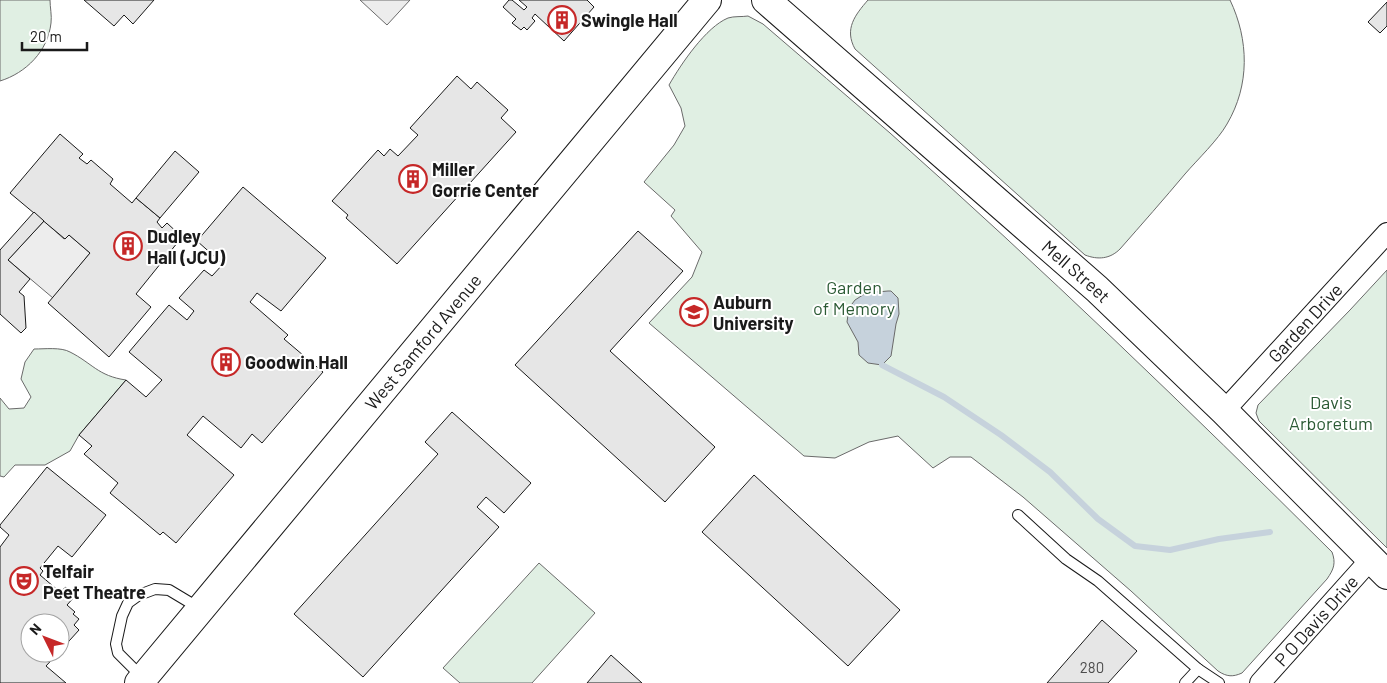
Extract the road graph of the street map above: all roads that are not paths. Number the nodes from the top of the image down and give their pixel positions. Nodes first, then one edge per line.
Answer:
1 (707, 0) edge
2 (766, 0) edge
3 (1387, 234) edge
4 (1224, 411) junction
5 (1018, 515) dead end
6 (1379, 567) edge
7 (200, 608) junction
8 (1198, 669) junction
9 (141, 680) edge
10 (1185, 683) edge
11 (1218, 683) edge
12 (1260, 683) edge

1 - 7 street, West Samford Avenue
2 - 4 street, Mell Street
3 - 4 street, Garden Drive
4 - 6 street, Mell Street
5 - 8 lane
6 - 12 street, P O Davis Drive
7 - 9 street, West Samford Avenue
7 - 9 lane
8 - 10 lane
8 - 11 lane

